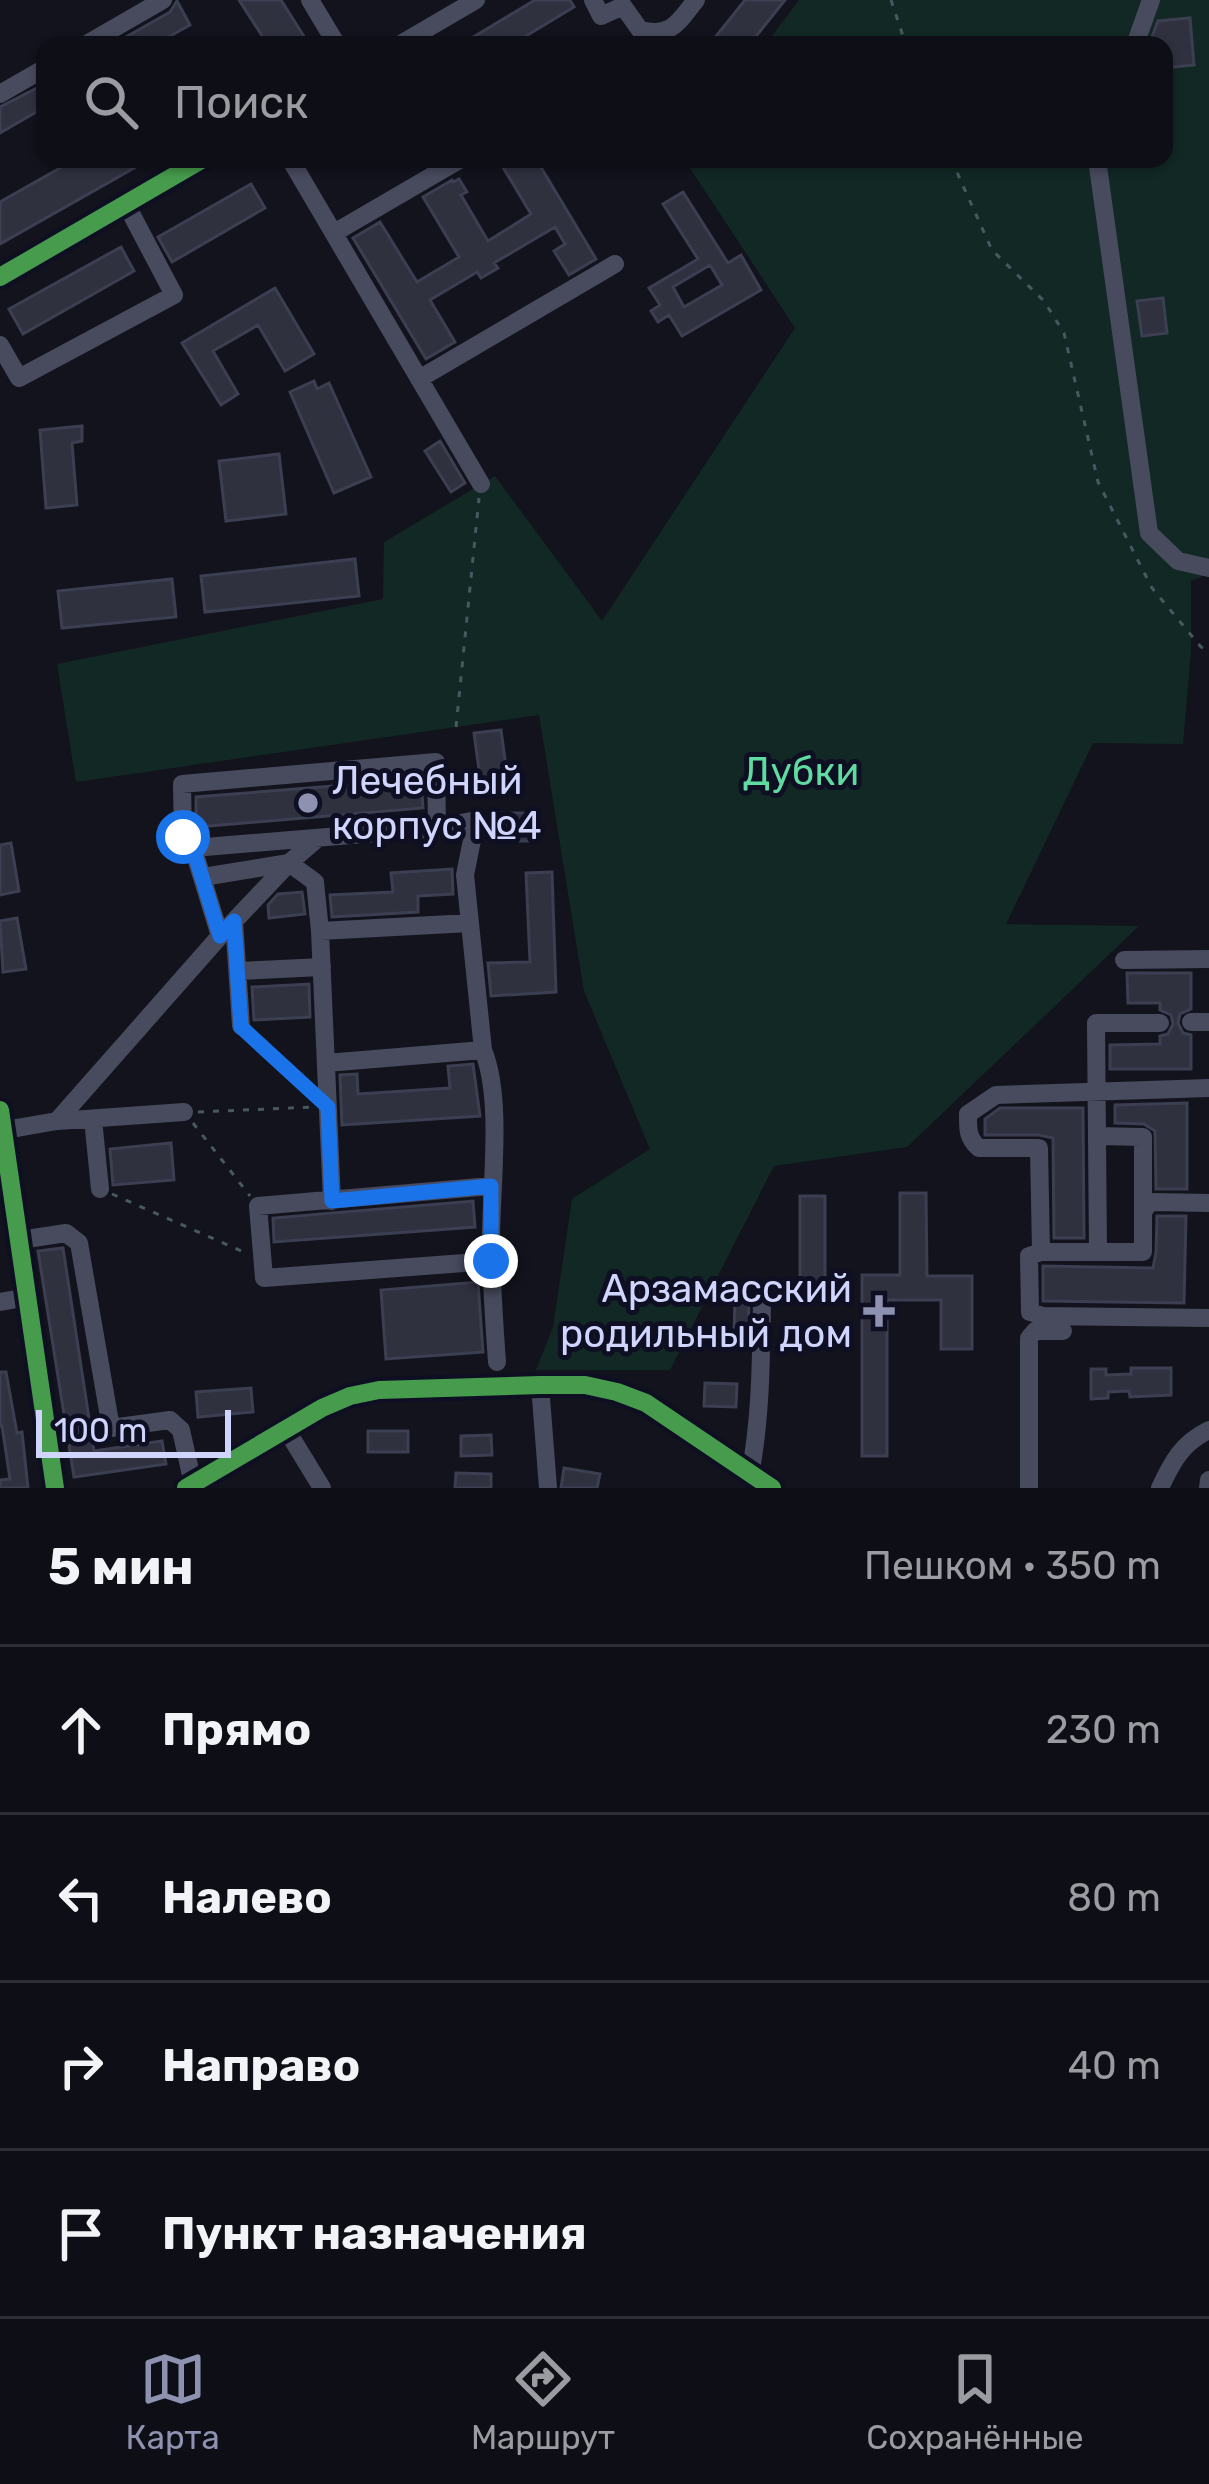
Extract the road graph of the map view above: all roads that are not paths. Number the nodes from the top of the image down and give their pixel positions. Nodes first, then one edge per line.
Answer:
1 (163, 0) edge
2 (310, 0) edge
3 (476, 0) edge
4 (593, 0) edge
5 (696, 0) edge
6 (1151, 0) edge
7 (101, 36) edge
8 (332, 36) edge
9 (414, 36) edge
10 (1138, 36) edge
11 (36, 73) edge
12 (0, 94) edge
13 (187, 168) edge
14 (295, 168) edge
15 (445, 168) edge
16 (1097, 168) edge
17 (125, 204) junction
18 (334, 232) junction
19 (615, 264) dead end
20 (0, 277) edge
21 (0, 344) edge
22 (419, 379) junction
23 (481, 484) road end
24 (1209, 568) edge
25 (437, 828) junction
26 (318, 838) junction
27 (193, 848) junction
28 (289, 863) junction
29 (202, 878) junction
30 (470, 923) junction
31 (227, 929) junction
32 (320, 931) junction
33 (1209, 959) edge
34 (1124, 960) dead end
35 (322, 967) junction
36 (238, 971) junction
37 (1160, 1023) dead end
38 (241, 1027) road end
39 (483, 1050) junction
40 (326, 1063) junction
41 (1209, 1088) edge
42 (1096, 1091) junction
43 (0, 1110) edge
44 (184, 1112) road end
45 (93, 1119) junction
46 (57, 1121) junction
47 (2, 1131) edge
48 (1097, 1136) junction
49 (491, 1186) junction
50 (100, 1189) road end
51 (332, 1201) junction
52 (1209, 1203) edge
53 (1143, 1213) junction
54 (20, 1240) junction
55 (1041, 1252) junction
56 (1098, 1252) junction
57 (491, 1261) junction
58 (29, 1297) junction
59 (762, 1300) dead end
60 (0, 1302) edge
61 (1209, 1318) edge
62 (1063, 1331) dead end
63 (496, 1362) dead end
64 (540, 1385) junction
65 (286, 1430) junction
66 (1209, 1430) edge
67 (750, 1475) junction
68 (190, 1486) edge
69 (55, 1488) edge
70 (322, 1488) edge
71 (548, 1488) edge
72 (772, 1488) edge
73 (1029, 1488) edge
74 (1160, 1488) edge

1 - 7 street
2 - 8 street
3 - 9 street
4 - 5 street
6 - 10 street
11 - 12 street
13 - 17 street
14 - 18 street
15 - 18 street
16 - 24 street
17 - 20 street
17 - 21 street
18 - 22 street
19 - 22 street
22 - 23 street
25 - 26 street
25 - 27 street
25 - 30 street
26 - 27 street
26 - 28 street
27 - 29 street
28 - 29 street
28 - 31 street
28 - 32 street
29 - 31 street
30 - 32 street
30 - 39 street
31 - 36 street
31 - 46 street
32 - 35 street
33 - 34 street
35 - 36 street
35 - 40 street
36 - 38 street
37 - 42 street
39 - 40 street
39 - 49 street
40 - 51 street
41 - 42 street
42 - 48 street
42 - 55 street
43 - 47 street
44 - 45 street
45 - 46 street
45 - 50 street
46 - 47 street
47 - 54 street
48 - 53 street
48 - 56 street
49 - 51 street
49 - 57 street
51 - 57 street
52 - 53 street
53 - 56 street
54 - 58 street
54 - 68 street
55 - 56 street
55 - 61 street
57 - 63 street
58 - 60 street
58 - 69 street
59 - 67 street
62 - 73 street
64 - 65 street
64 - 67 street
64 - 71 street
65 - 68 street
65 - 70 street
66 - 74 street
67 - 72 street

